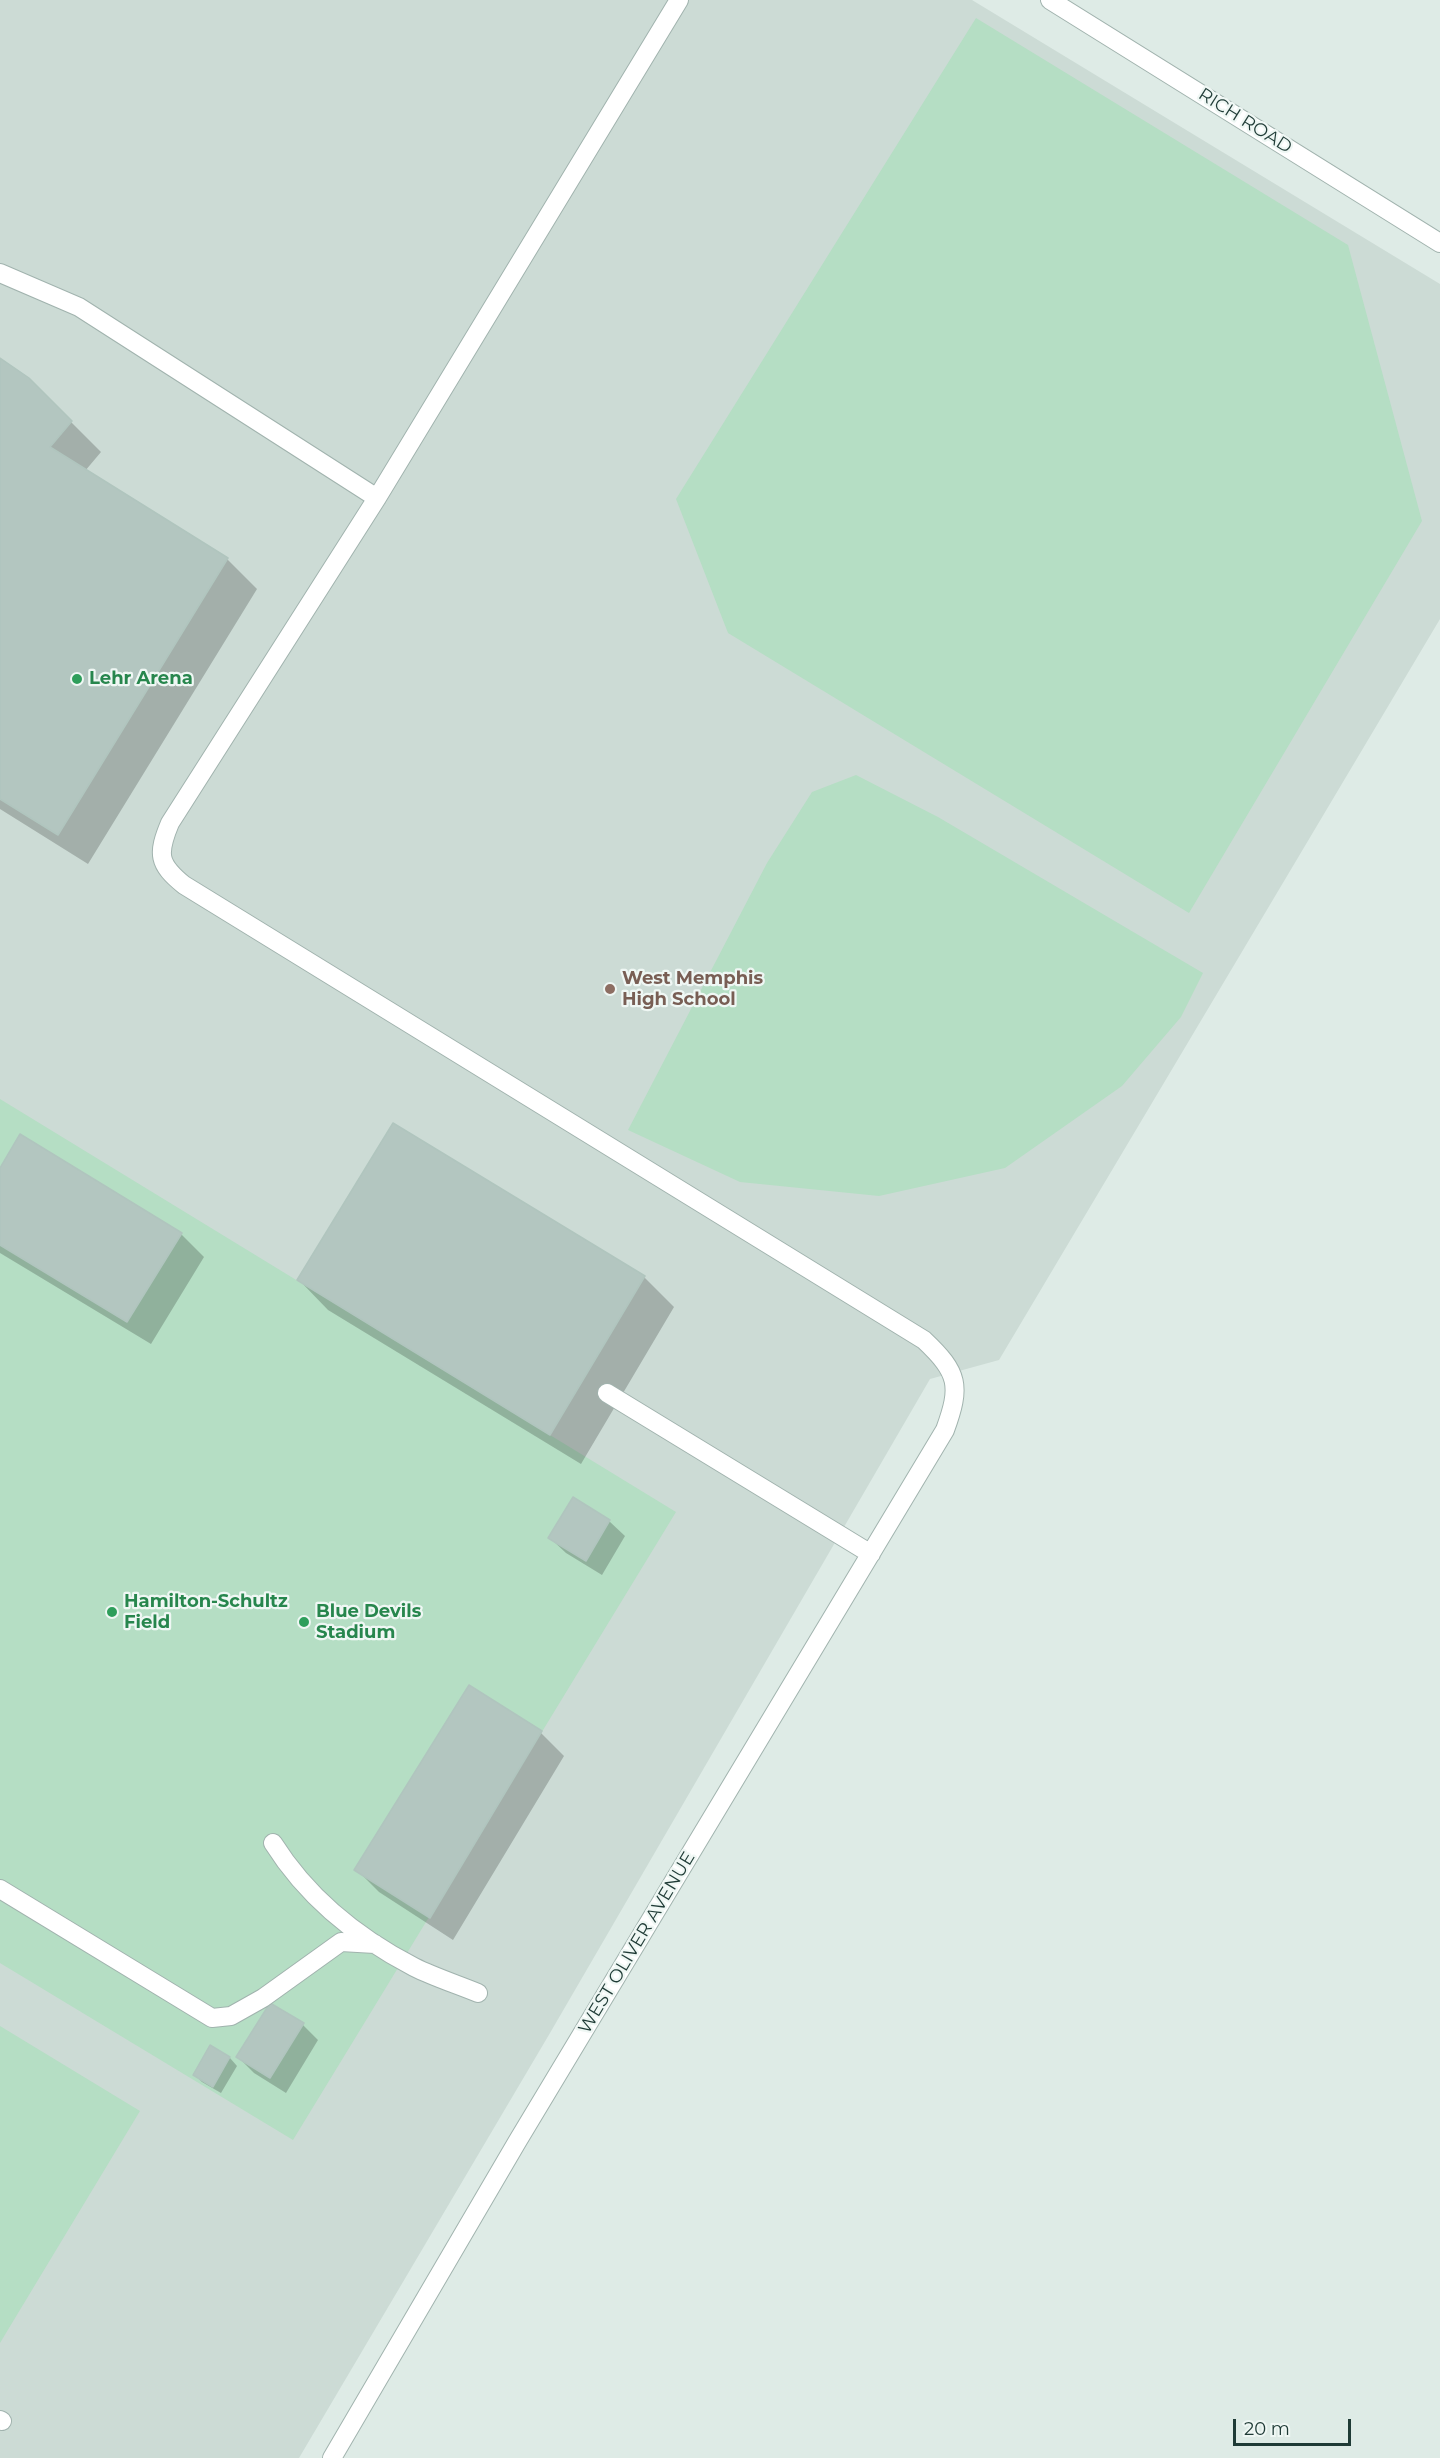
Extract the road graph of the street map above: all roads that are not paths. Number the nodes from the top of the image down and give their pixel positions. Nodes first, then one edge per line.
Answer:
1 (679, 0) edge
2 (1050, 0) edge
3 (1440, 243) edge
4 (0, 273) edge
5 (377, 498) junction
6 (607, 1393) dead end
7 (871, 1554) junction
8 (273, 1844) dead end
9 (0, 1889) edge
10 (375, 1944) junction
11 (478, 1993) dead end
12 (332, 2458) edge

1 - 5 street, WEST OLIVER AVENUE
2 - 3 street, RICH ROAD
4 - 5 street
5 - 7 street, WEST OLIVER AVENUE
6 - 7 street
7 - 12 street, WEST OLIVER AVENUE
8 - 10 street
9 - 10 street
10 - 11 street

